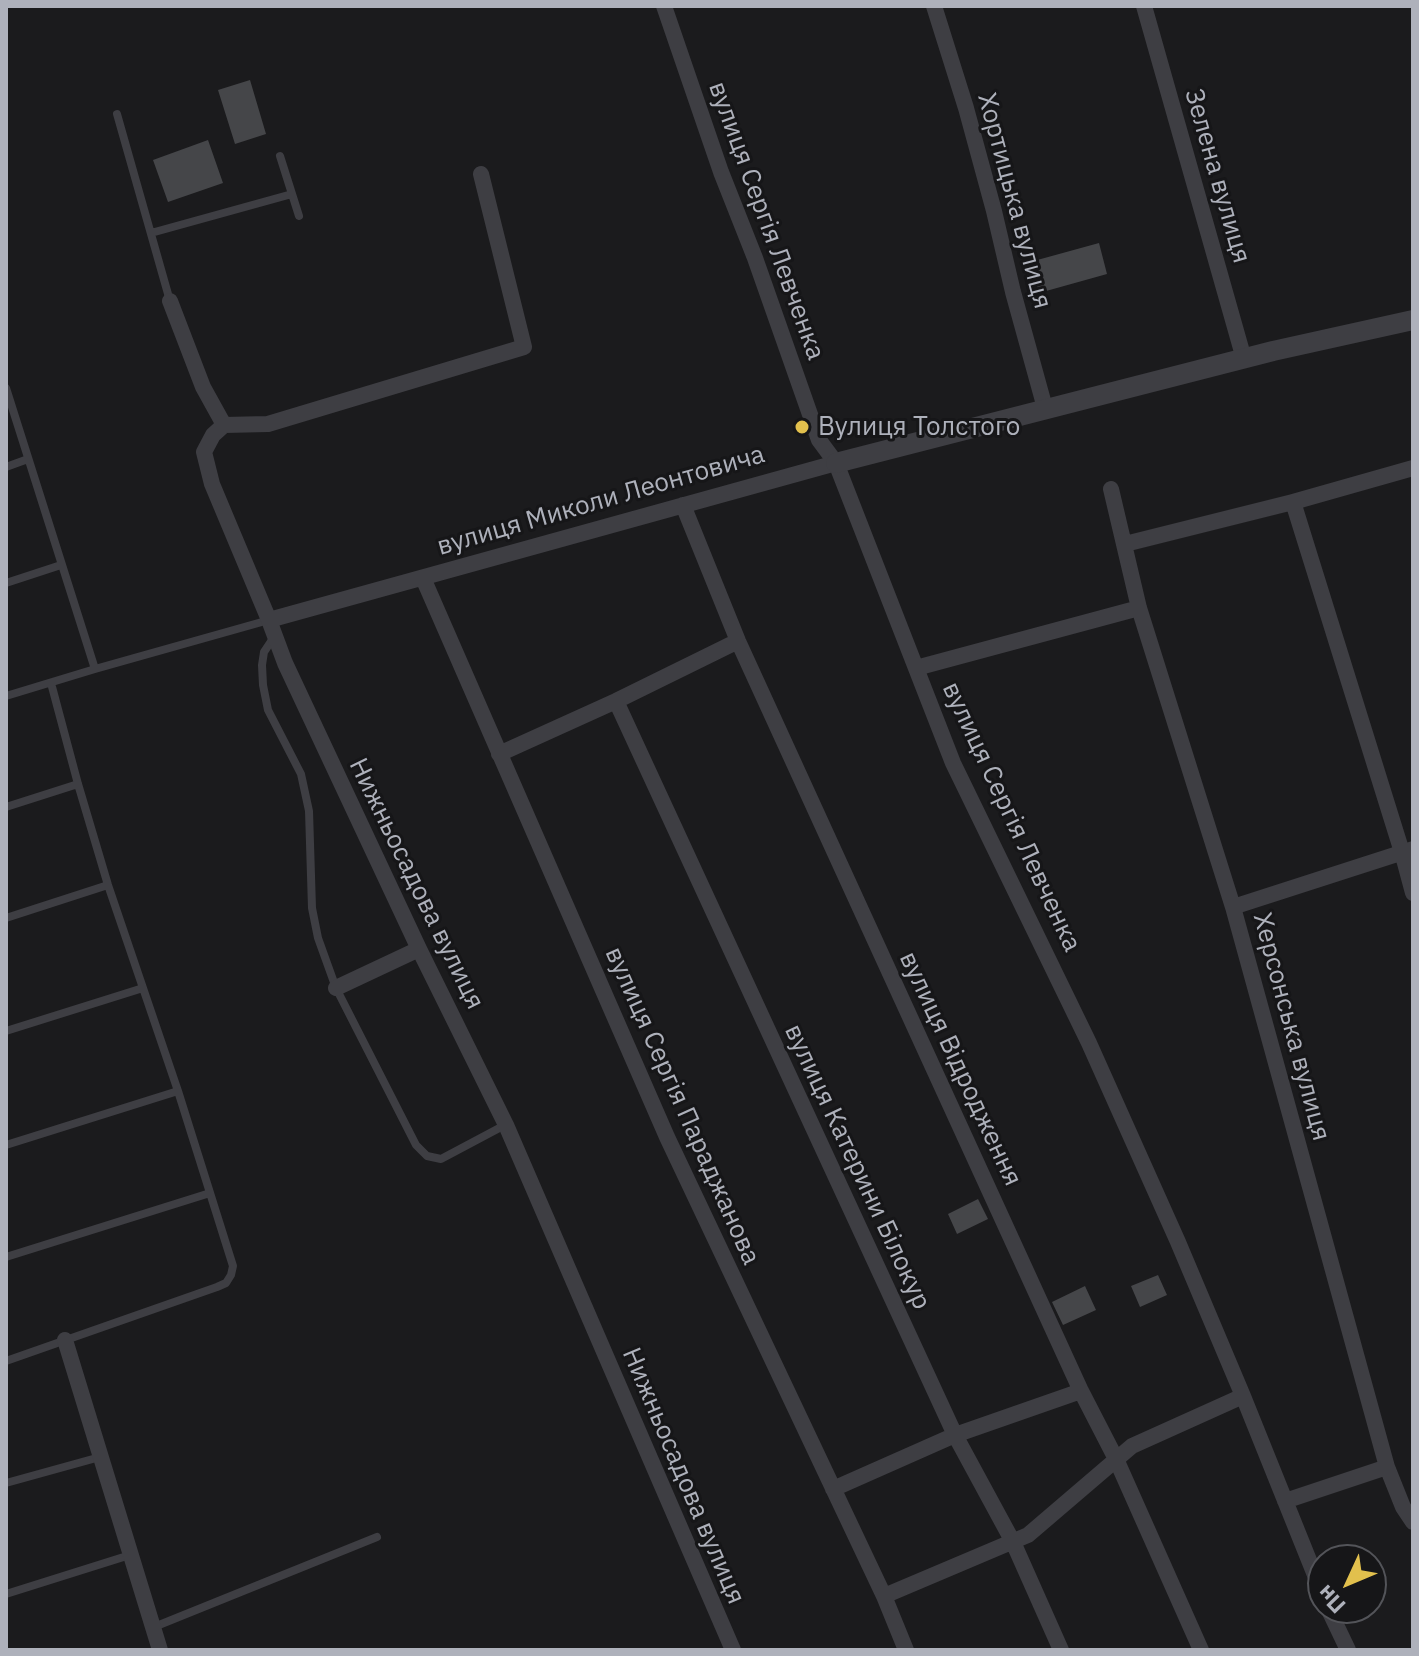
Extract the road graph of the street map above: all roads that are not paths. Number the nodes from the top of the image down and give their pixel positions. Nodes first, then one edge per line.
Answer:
1 (664, 6) edge
2 (934, 6) edge
3 (1144, 6) edge
4 (117, 114) dead end
5 (280, 156) dead end
6 (481, 174) dead end
7 (292, 194) junction
8 (299, 216) dead end
9 (151, 233) junction
10 (170, 301) joint
11 (1413, 320) edge
12 (1244, 359) junction
13 (6, 388) edge
14 (1045, 408) junction
15 (224, 425) junction
16 (28, 459) junction
17 (836, 463) junction
18 (6, 467) edge
19 (1413, 468) edge
20 (1111, 489) dead end
21 (1293, 502) junction
22 (683, 505) junction
23 (1125, 544) junction
24 (61, 565) junction
25 (423, 578) junction
26 (6, 583) edge
27 (1139, 608) junction
28 (272, 628) junction
29 (738, 641) junction
30 (916, 668) junction
31 (95, 669) junction
32 (51, 683) junction
33 (6, 696) edge
34 (616, 701) junction
35 (499, 754) junction
36 (78, 784) junction
37 (6, 807) edge
38 (1408, 850) edge
39 (108, 885) junction
40 (1413, 893) edge
41 (1233, 907) junction
42 (6, 918) edge
43 (419, 949) junction
44 (143, 988) junction
45 (336, 988) junction
46 (6, 1031) edge
47 (178, 1091) junction
48 (506, 1125) junction
49 (6, 1145) edge
50 (210, 1193) junction
51 (6, 1257) edge
52 (65, 1340) junction
53 (6, 1361) edge
54 (1081, 1391) junction
55 (1243, 1396) junction
56 (955, 1435) junction
57 (100, 1457) junction
58 (1116, 1459) junction
59 (1387, 1467) junction
60 (6, 1483) edge
61 (833, 1489) junction
62 (1285, 1501) junction
63 (1413, 1522) edge
64 (377, 1537) dead end
65 (1013, 1542) junction
66 (130, 1555) junction
67 (1307, 1555) edge
68 (6, 1594) edge
69 (884, 1596) junction
70 (1336, 1624) edge
71 (154, 1627) junction
72 (160, 1650) edge
73 (733, 1650) edge
74 (906, 1650) edge
75 (1061, 1650) edge
76 (1201, 1650) edge
77 (1348, 1650) edge

1 - 17 street, вулиця Сергія Левченка
2 - 14 street, Хортицька вулиця
3 - 12 street, Зелена вулиця
4 - 9 lane
5 - 7 lane
6 - 15 street
7 - 8 lane
7 - 9 lane
9 - 10 lane
10 - 15 street
11 - 12 street, вулиця Миколи Леонтовича
12 - 14 street, вулиця Миколи Леонтовича
13 - 16 lane
14 - 17 street, вулиця Миколи Леонтовича
15 - 28 street, Нижньосадова вулиця
16 - 18 lane
16 - 24 lane
17 - 22 street, вулиця Миколи Леонтовича
17 - 30 street, вулиця Сергія Левченка
19 - 21 street
20 - 23 street, Херсонська вулиця
21 - 23 street
21 - 38 street
22 - 25 street, вулиця Миколи Леонтовича
22 - 29 street, вулиця Відродження
23 - 27 street, Херсонська вулиця
24 - 26 lane
24 - 31 lane
25 - 28 street, вулиця Миколи Леонтовича
25 - 35 street, вулиця Сергія Параджанова
27 - 30 street
27 - 41 street, Херсонська вулиця
28 - 31 lane
28 - 43 street, Нижньосадова вулиця
28 - 45 lane
29 - 34 street
29 - 54 street, вулиця Відродження
30 - 55 street, вулиця Сергія Левченка
31 - 32 lane
32 - 33 lane
32 - 36 lane
34 - 35 street
34 - 56 street, вулиця Катерини Білокур
35 - 61 street, вулиця Сергія Параджанова
36 - 37 lane
36 - 39 lane
38 - 40 street
38 - 41 street
39 - 42 lane
39 - 44 lane
41 - 59 street, Херсонська вулиця
43 - 45 street
43 - 48 street, Нижньосадова вулиця
44 - 46 lane
44 - 47 lane
45 - 48 lane
47 - 49 lane
47 - 50 lane
48 - 73 street, Нижньосадова вулиця
50 - 51 lane
50 - 52 lane
52 - 53 lane
52 - 57 street
54 - 56 street
54 - 58 street, вулиця Відродження
55 - 58 street
55 - 62 street, вулиця Сергія Левченка
56 - 61 street
56 - 65 street, вулиця Катерини Білокур
57 - 60 lane
57 - 66 street
58 - 65 street
58 - 76 street, вулиця Відродження
59 - 62 street
59 - 63 street, Херсонська вулиця
61 - 69 street, вулиця Сергія Параджанова
62 - 67 street, вулиця Сергія Левченка
64 - 71 lane
65 - 69 street
65 - 75 street, вулиця Катерини Білокур
66 - 68 lane
66 - 71 street
69 - 74 street, вулиця Сергія Параджанова
70 - 77 street
71 - 72 street

